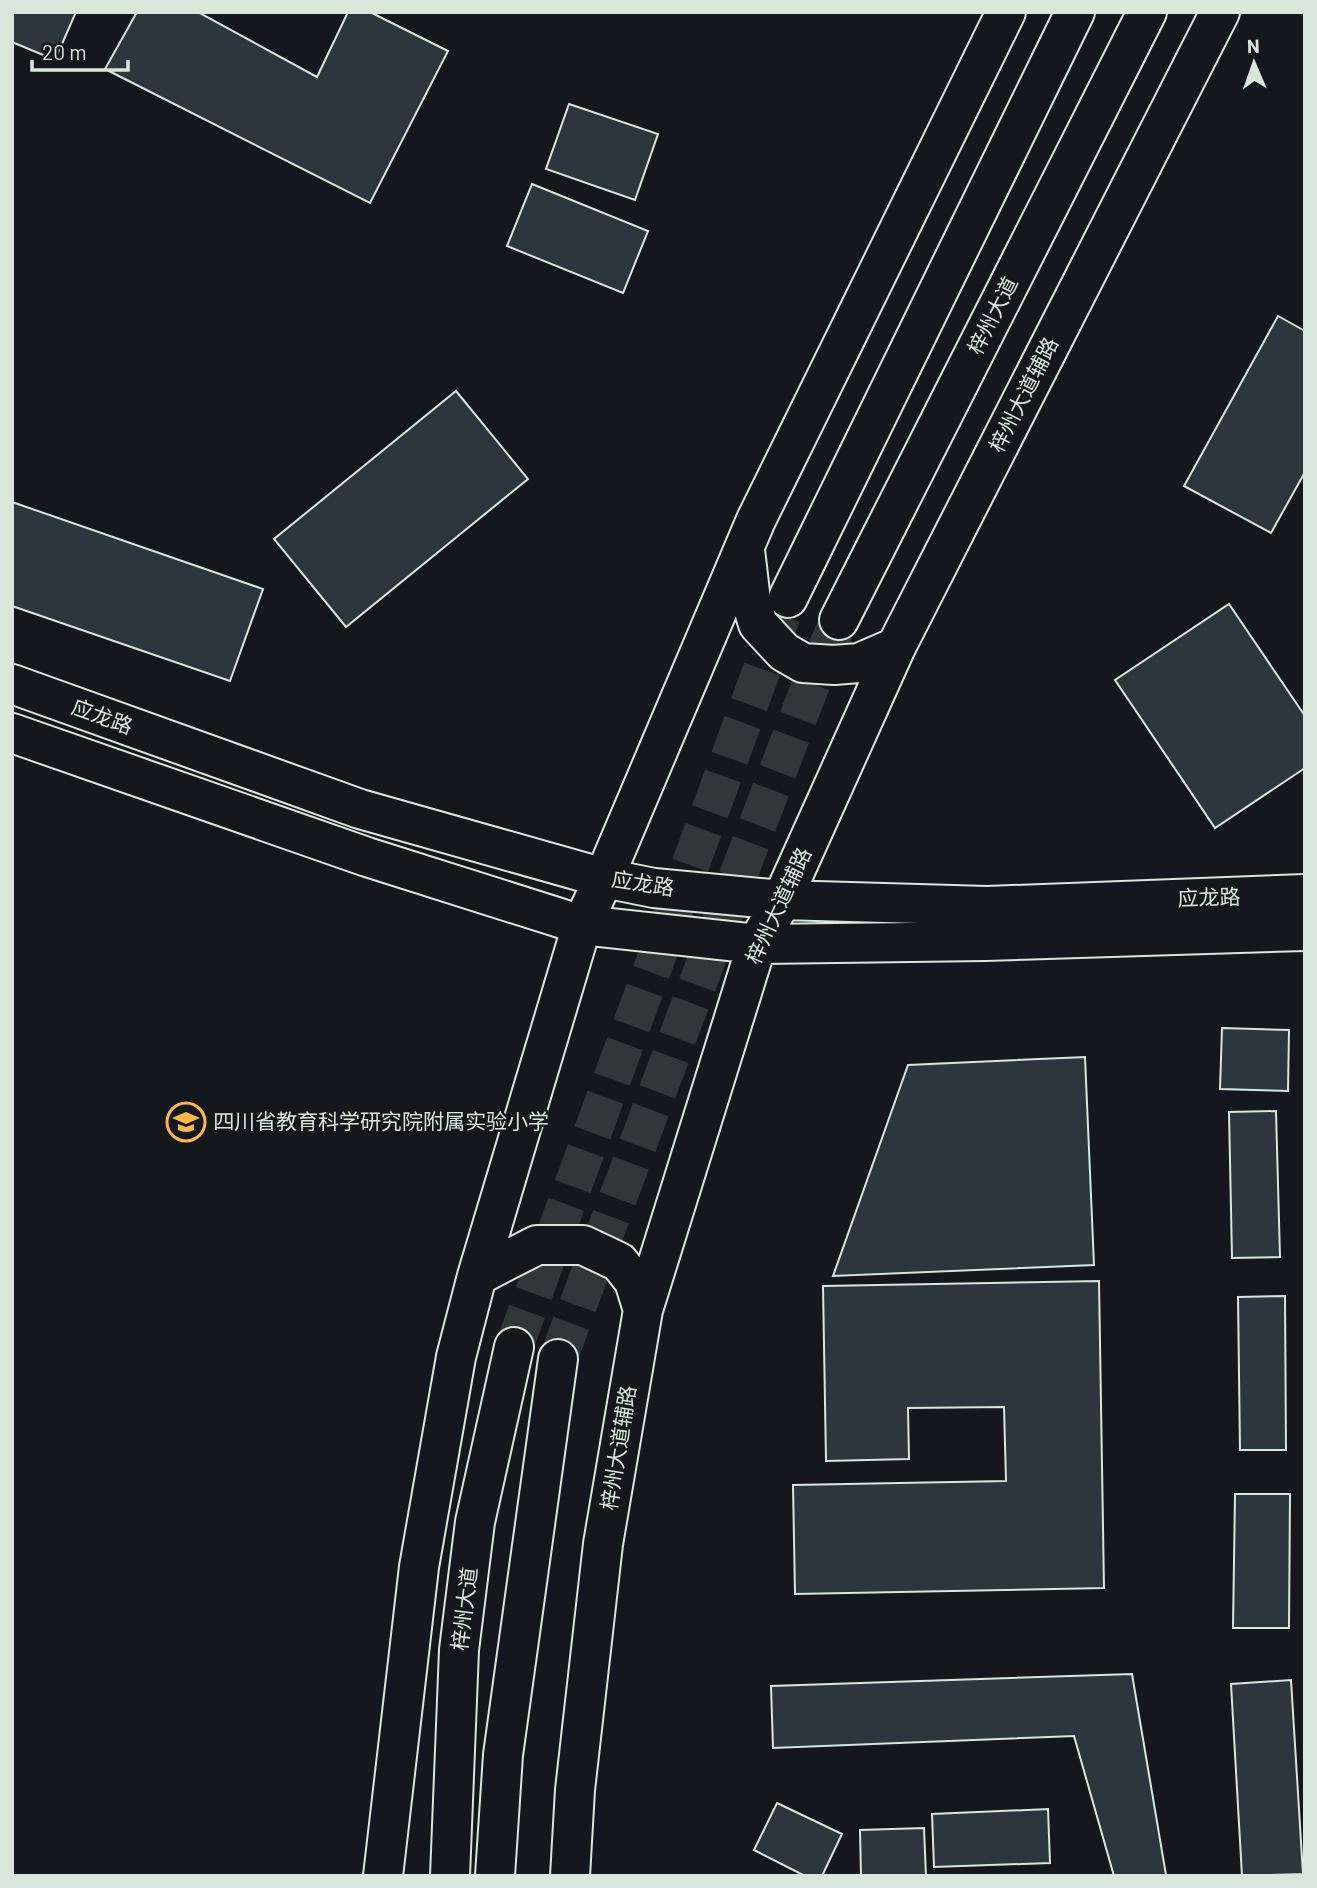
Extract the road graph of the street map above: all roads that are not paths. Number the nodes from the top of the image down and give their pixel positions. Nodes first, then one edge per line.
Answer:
1 (1006, 12) edge
2 (1075, 12) edge
3 (1147, 12) edge
4 (1220, 12) edge
5 (745, 548) junction
6 (788, 598) tunnel mouth
7 (839, 620) tunnel mouth
8 (896, 647) junction
9 (12, 684) edge
10 (12, 733) edge
11 (604, 878) junction
12 (1305, 894) edge
13 (782, 900) junction
14 (582, 925) junction
15 (1305, 931) edge
16 (757, 944) junction
17 (477, 1276) junction
18 (643, 1310) junction
19 (514, 1347) tunnel mouth
20 (558, 1359) tunnel mouth
21 (383, 1876) edge
22 (450, 1876) edge
23 (495, 1876) edge
24 (570, 1876) edge

1 - 5 main road
2 - 6 main road
3 - 7 main road, 梓州大道
4 - 8 main road, 梓州大道辅路
5 - 8 main road
5 - 11 main road
8 - 13 main road, 梓州大道辅路
9 - 11 main road, 应龙路
10 - 14 main road, 应龙路
11 - 13 main road, 应龙路
11 - 14 main road
12 - 13 main road, 应龙路
13 - 16 main road, 梓州大道辅路
14 - 16 main road, 应龙路
14 - 17 main road
15 - 16 main road, 应龙路
16 - 18 main road, 梓州大道辅路
17 - 18 main road
17 - 21 main road
18 - 24 main road, 梓州大道辅路
19 - 22 main road, 梓州大道
20 - 23 main road

